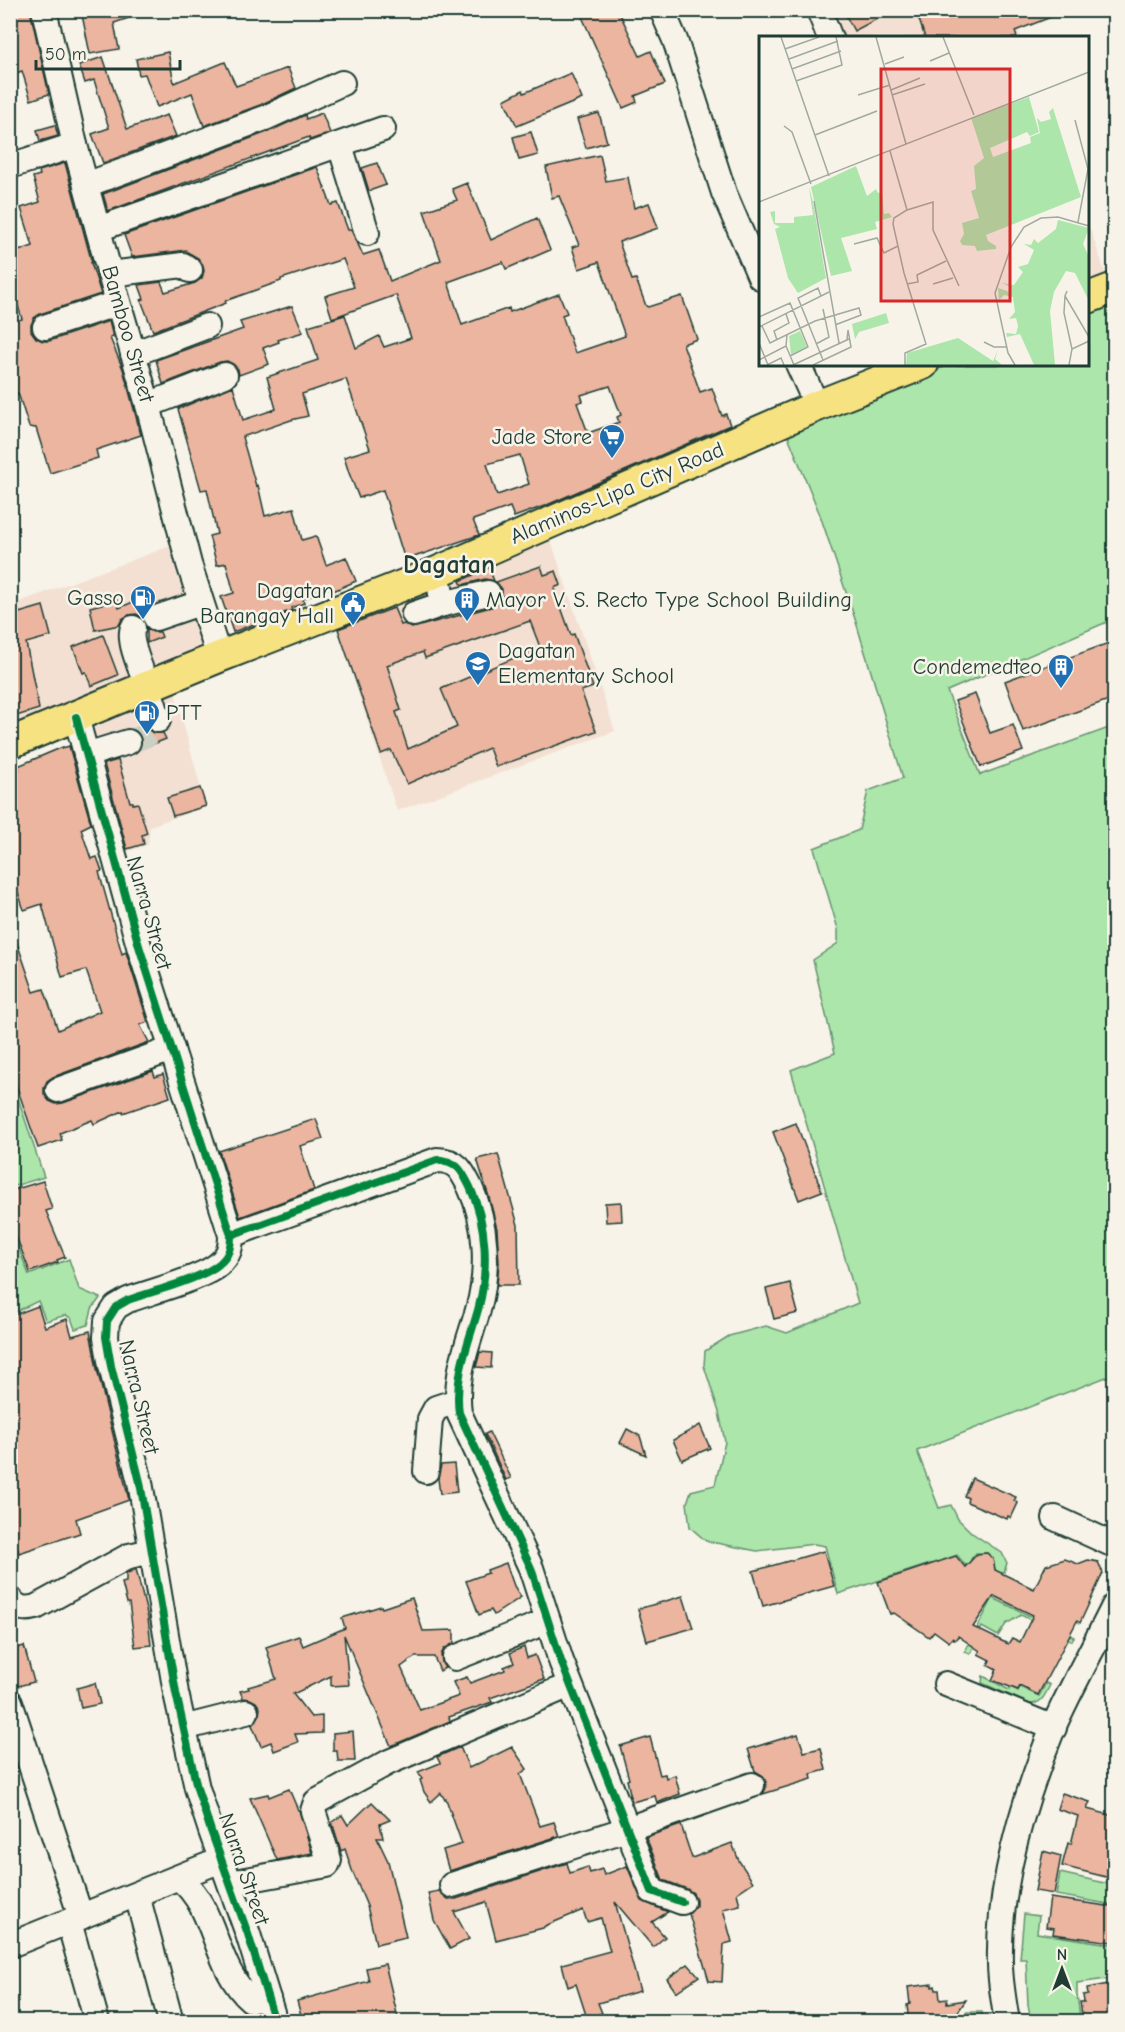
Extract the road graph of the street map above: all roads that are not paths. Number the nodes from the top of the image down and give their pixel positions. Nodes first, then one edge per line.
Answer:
1 (44, 10) edge
2 (662, 10) edge
3 (819, 10) edge
4 (829, 36) edge
5 (342, 83) dead end
6 (383, 129) dead end
7 (75, 145) junction
8 (340, 145) junction
9 (10, 166) edge
10 (86, 185) junction
11 (98, 229) junction
12 (368, 233) dead end
13 (190, 270) dead end
14 (110, 274) junction
15 (759, 275) edge
16 (1114, 288) edge
17 (1089, 298) edge
18 (118, 303) junction
19 (207, 326) dead end
20 (45, 327) dead end
21 (133, 354) junction
22 (799, 366) edge
23 (918, 366) edge
24 (225, 375) dead end
25 (148, 405) junction
26 (817, 406) junction
27 (437, 572) junction
28 (488, 593) dead end
29 (200, 603) junction
30 (443, 604) junction
31 (414, 614) dead end
32 (156, 618) dead end
33 (134, 628) dead end
34 (219, 657) junction
35 (146, 687) junction
36 (76, 717) junction
37 (158, 720) dead end
38 (128, 742) tunnel mouth
39 (10, 743) edge
40 (86, 755) junction
41 (172, 1049) junction
42 (58, 1090) dead end
43 (231, 1235) junction
44 (457, 1401) junction
45 (426, 1471) dead end
46 (1055, 1518) dead end
47 (1114, 1545) edge
48 (152, 1551) junction
49 (10, 1599) edge
50 (1114, 1606) edge
51 (548, 1621) junction
52 (454, 1658) dead end
53 (946, 1684) dead end
54 (570, 1685) junction
55 (10, 1702) edge
56 (246, 1712) dead end
57 (183, 1728) junction
58 (1054, 1728) junction
59 (752, 1785) dead end
60 (627, 1829) junction
61 (221, 1860) junction
62 (179, 1878) junction
63 (230, 1882) junction
64 (452, 1885) dead end
65 (137, 1895) junction
66 (682, 1902) dead end
67 (75, 1919) junction
68 (10, 1946) edge
69 (272, 2011) edge
70 (97, 2022) edge
71 (171, 2022) edge
72 (1007, 2022) edge

1 - 7 street, Bamboo Street
2 - 15 street
3 - 4 street
5 - 10 street
6 - 8 street
7 - 9 street
7 - 10 street, Bamboo Street
8 - 11 street
8 - 12 street
10 - 11 street, Bamboo Street
11 - 14 street, Bamboo Street
13 - 14 street
14 - 18 street, Bamboo Street
16 - 17 main road
18 - 20 street
18 - 21 street, Bamboo Street
19 - 21 street
21 - 25 street, Bamboo Street
22 - 26 street
23 - 26 main road, Alaminos-Lipa City Road
24 - 25 street
25 - 29 street, Bamboo Street
26 - 27 main road, Alaminos-Lipa City Road
27 - 30 street
27 - 34 main road, Alaminos-Lipa City Road
28 - 30 street
29 - 32 street
29 - 34 street, Bamboo Street
30 - 31 street
33 - 35 street
34 - 35 main road, Alaminos-Lipa City Road
35 - 36 main road, Alaminos-Lipa City Road
35 - 37 street
36 - 39 main road, Alaminos-Lipa City Road
36 - 40 street, Narra Street
38 - 40 street
40 - 41 street, Narra Street
41 - 42 street
41 - 43 street, Narra Street
43 - 44 street
43 - 48 street, Narra Street
44 - 45 street
44 - 51 street
46 - 47 street
48 - 49 street
48 - 57 street, Narra Street
50 - 58 street
51 - 52 street
51 - 54 street
53 - 58 street
54 - 60 street
54 - 63 street
55 - 67 street
56 - 57 street
57 - 61 street, Narra Street
58 - 72 street
59 - 60 street
60 - 64 street
60 - 66 street
61 - 62 street
61 - 63 street, Narra Street
62 - 65 street
62 - 69 street
63 - 69 street, Narra Street
65 - 67 street
65 - 71 street
67 - 68 street
67 - 70 street

